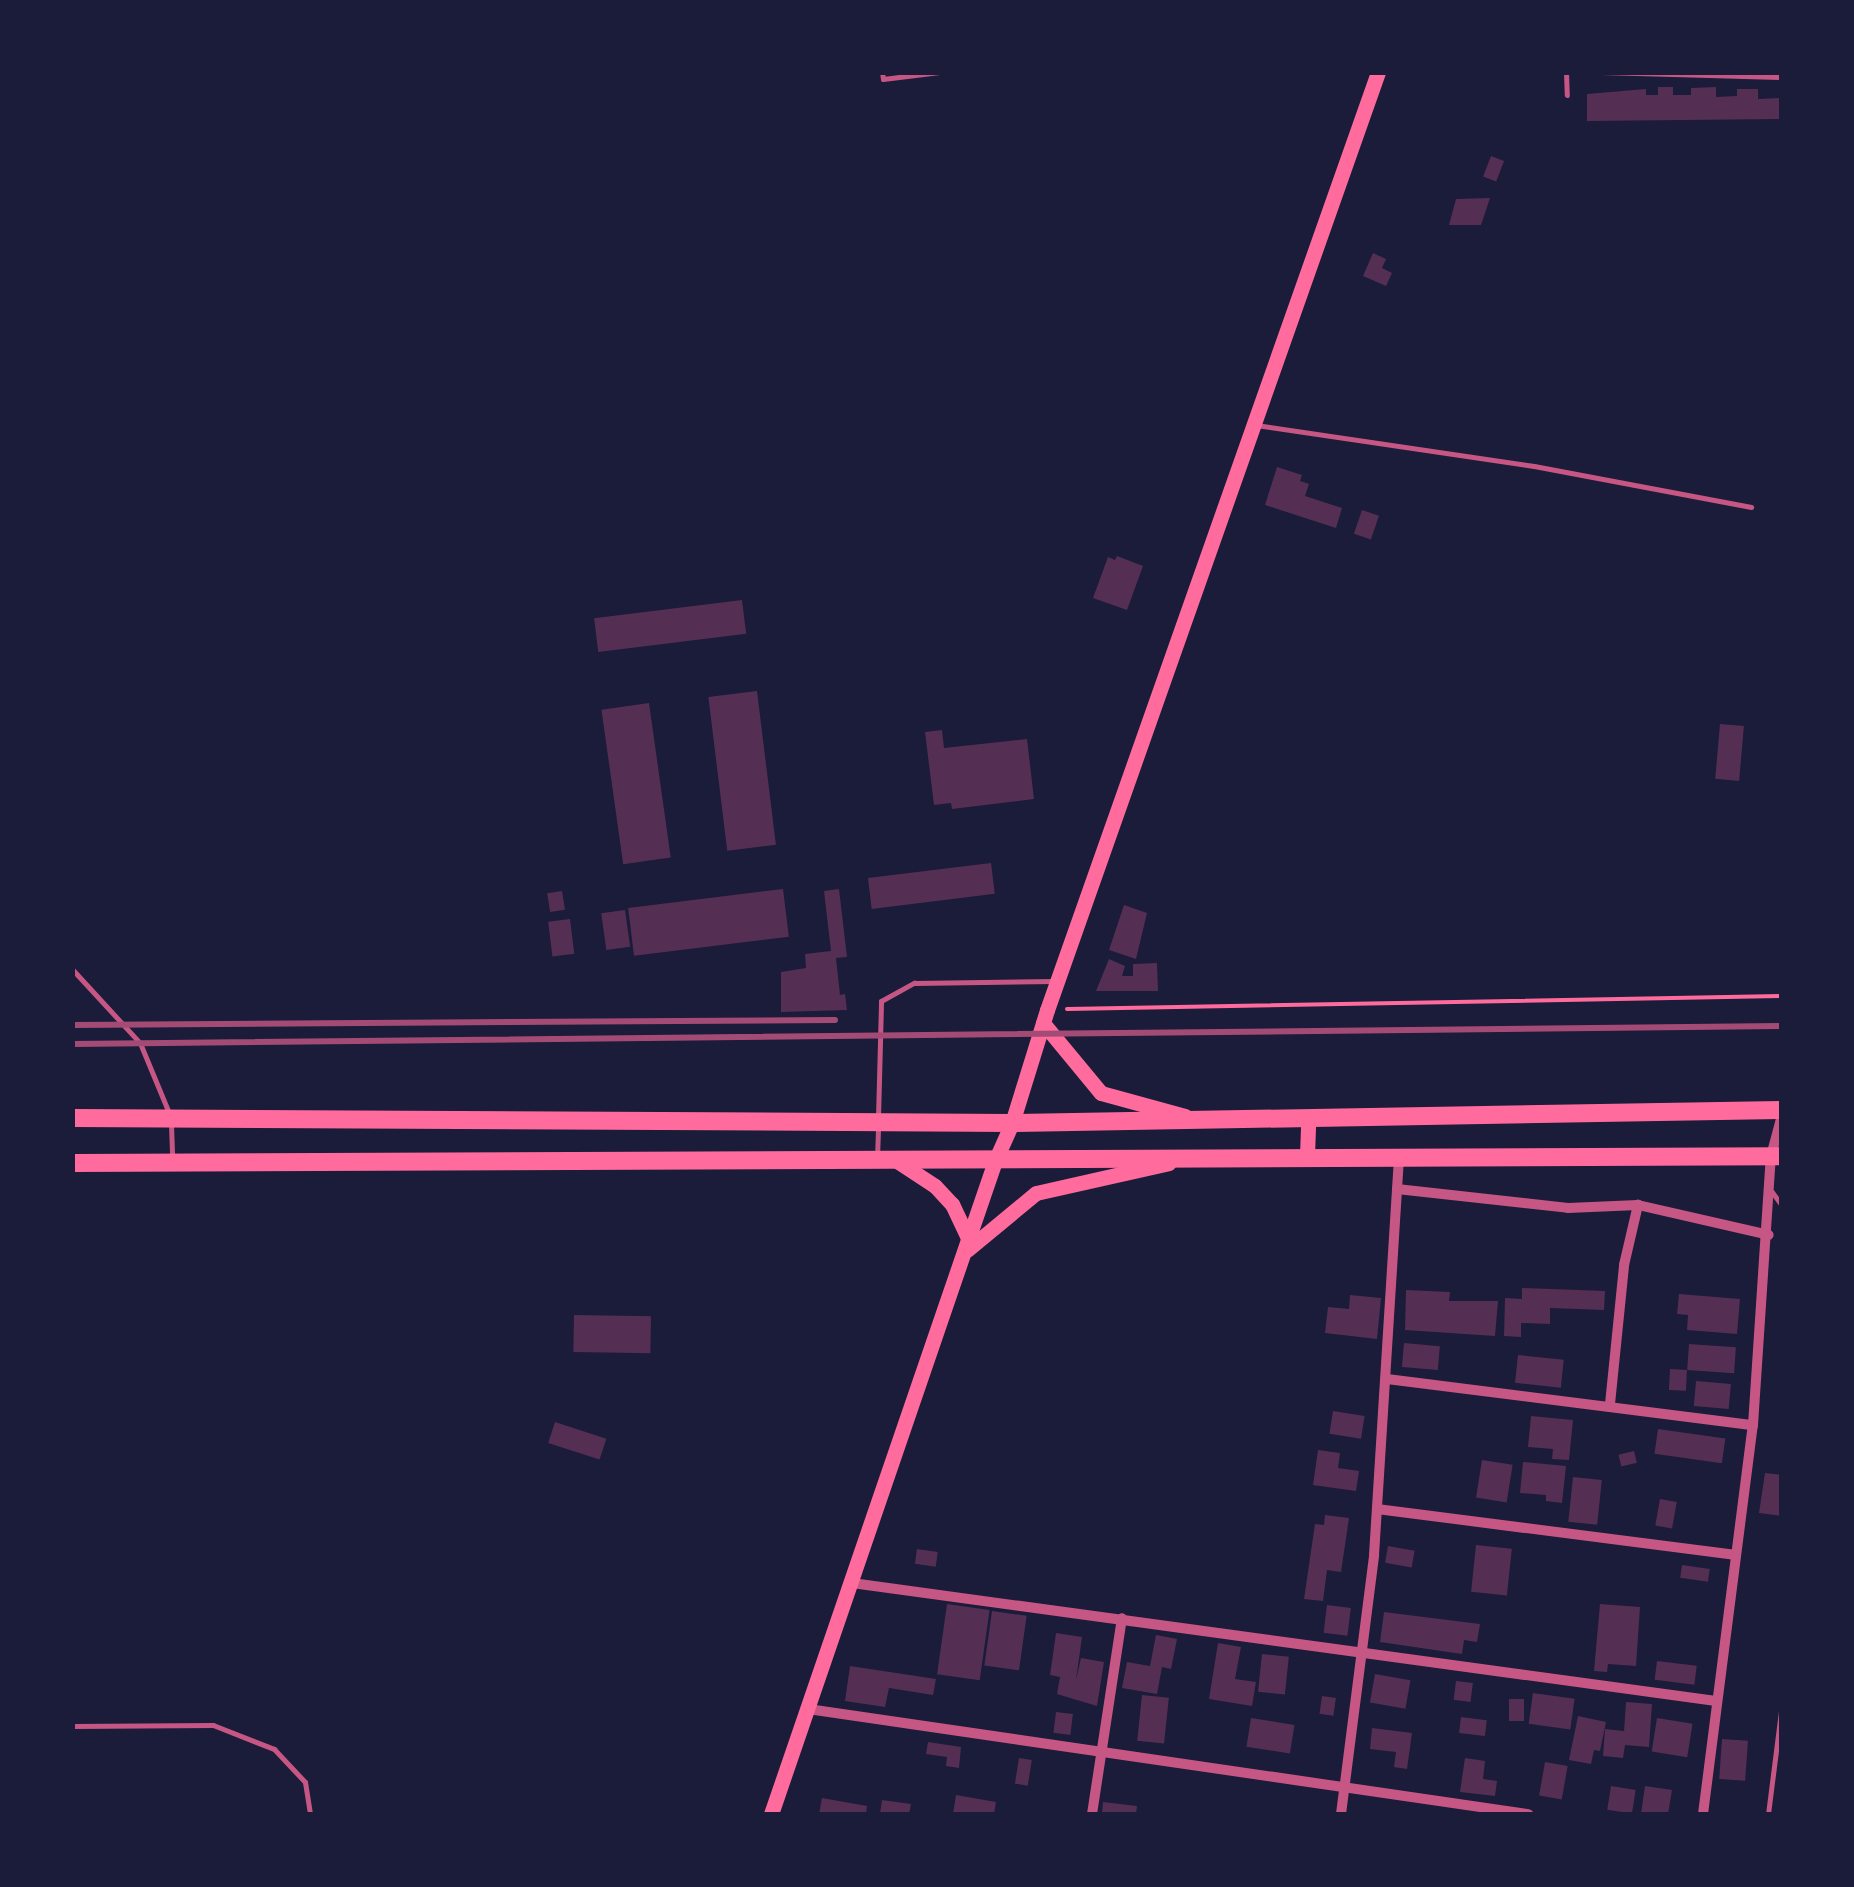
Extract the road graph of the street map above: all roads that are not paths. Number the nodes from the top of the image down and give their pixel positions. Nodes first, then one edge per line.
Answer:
1 (882, 72) edge
2 (940, 72) edge
3 (1378, 72) edge
4 (1566, 72) edge
5 (1601, 72) edge
6 (1782, 77) edge
7 (1567, 95) dead end
8 (1254, 425) junction
9 (1751, 507) dead end
10 (72, 968) edge
11 (1057, 981) junction
12 (1045, 1016) junction
13 (1782, 1112) edge
14 (171, 1117) junction
15 (72, 1118) edge
16 (1308, 1118) junction
17 (1199, 1120) junction
18 (878, 1122) junction
19 (1012, 1123) junction
20 (1198, 1156) junction
21 (1307, 1156) junction
22 (1399, 1156) junction
23 (1776, 1156) edge
24 (172, 1161) junction
25 (887, 1161) junction
26 (995, 1161) junction
27 (73, 1162) edge
28 (1397, 1189) junction
29 (1771, 1190) junction
30 (1638, 1205) junction
31 (1782, 1206) edge
32 (1769, 1234) junction
33 (968, 1246) junction
34 (1387, 1379) junction
35 (1610, 1404) junction
36 (1753, 1425) junction
37 (1376, 1509) junction
38 (1736, 1555) junction
39 (852, 1582) junction
40 (1122, 1618) junction
41 (1362, 1651) junction
42 (1716, 1701) junction
43 (1782, 1703) edge
44 (808, 1710) junction
45 (72, 1726) edge
46 (1101, 1755) junction
47 (1345, 1787) junction
48 (310, 1814) edge
49 (771, 1814) edge
50 (1092, 1814) edge
51 (1340, 1814) edge
52 (1528, 1814) edge
53 (1703, 1814) edge
54 (1768, 1814) edge

1 - 2 lane
3 - 8 main road
4 - 7 lane
5 - 6 lane
8 - 9 lane
8 - 11 main road
10 - 14 lane
11 - 12 main road
11 - 18 lane
12 - 17 main road
12 - 19 main road
13 - 16 main road
13 - 23 street
14 - 15 main road
14 - 18 main road
14 - 24 lane
16 - 17 main road
16 - 21 main road
17 - 19 main road
18 - 19 main road
18 - 25 lane
19 - 26 main road
20 - 21 main road
20 - 26 main road
20 - 33 main road
21 - 22 main road
22 - 23 main road
22 - 28 street
23 - 29 street
24 - 25 main road
24 - 27 main road
25 - 26 main road
25 - 33 main road
26 - 33 main road
28 - 30 street
28 - 34 street
29 - 31 lane
29 - 32 street
30 - 32 street
30 - 35 street
32 - 36 street
33 - 39 main road
34 - 35 street
34 - 37 street
35 - 36 street
36 - 38 street
37 - 38 street
37 - 41 street
38 - 42 street
39 - 40 street
39 - 44 main road
40 - 41 street
40 - 46 street
41 - 42 street
41 - 47 street
42 - 53 street
43 - 54 lane
44 - 46 street
44 - 49 main road
45 - 48 lane
46 - 47 street
46 - 50 street
47 - 51 street
47 - 52 street

